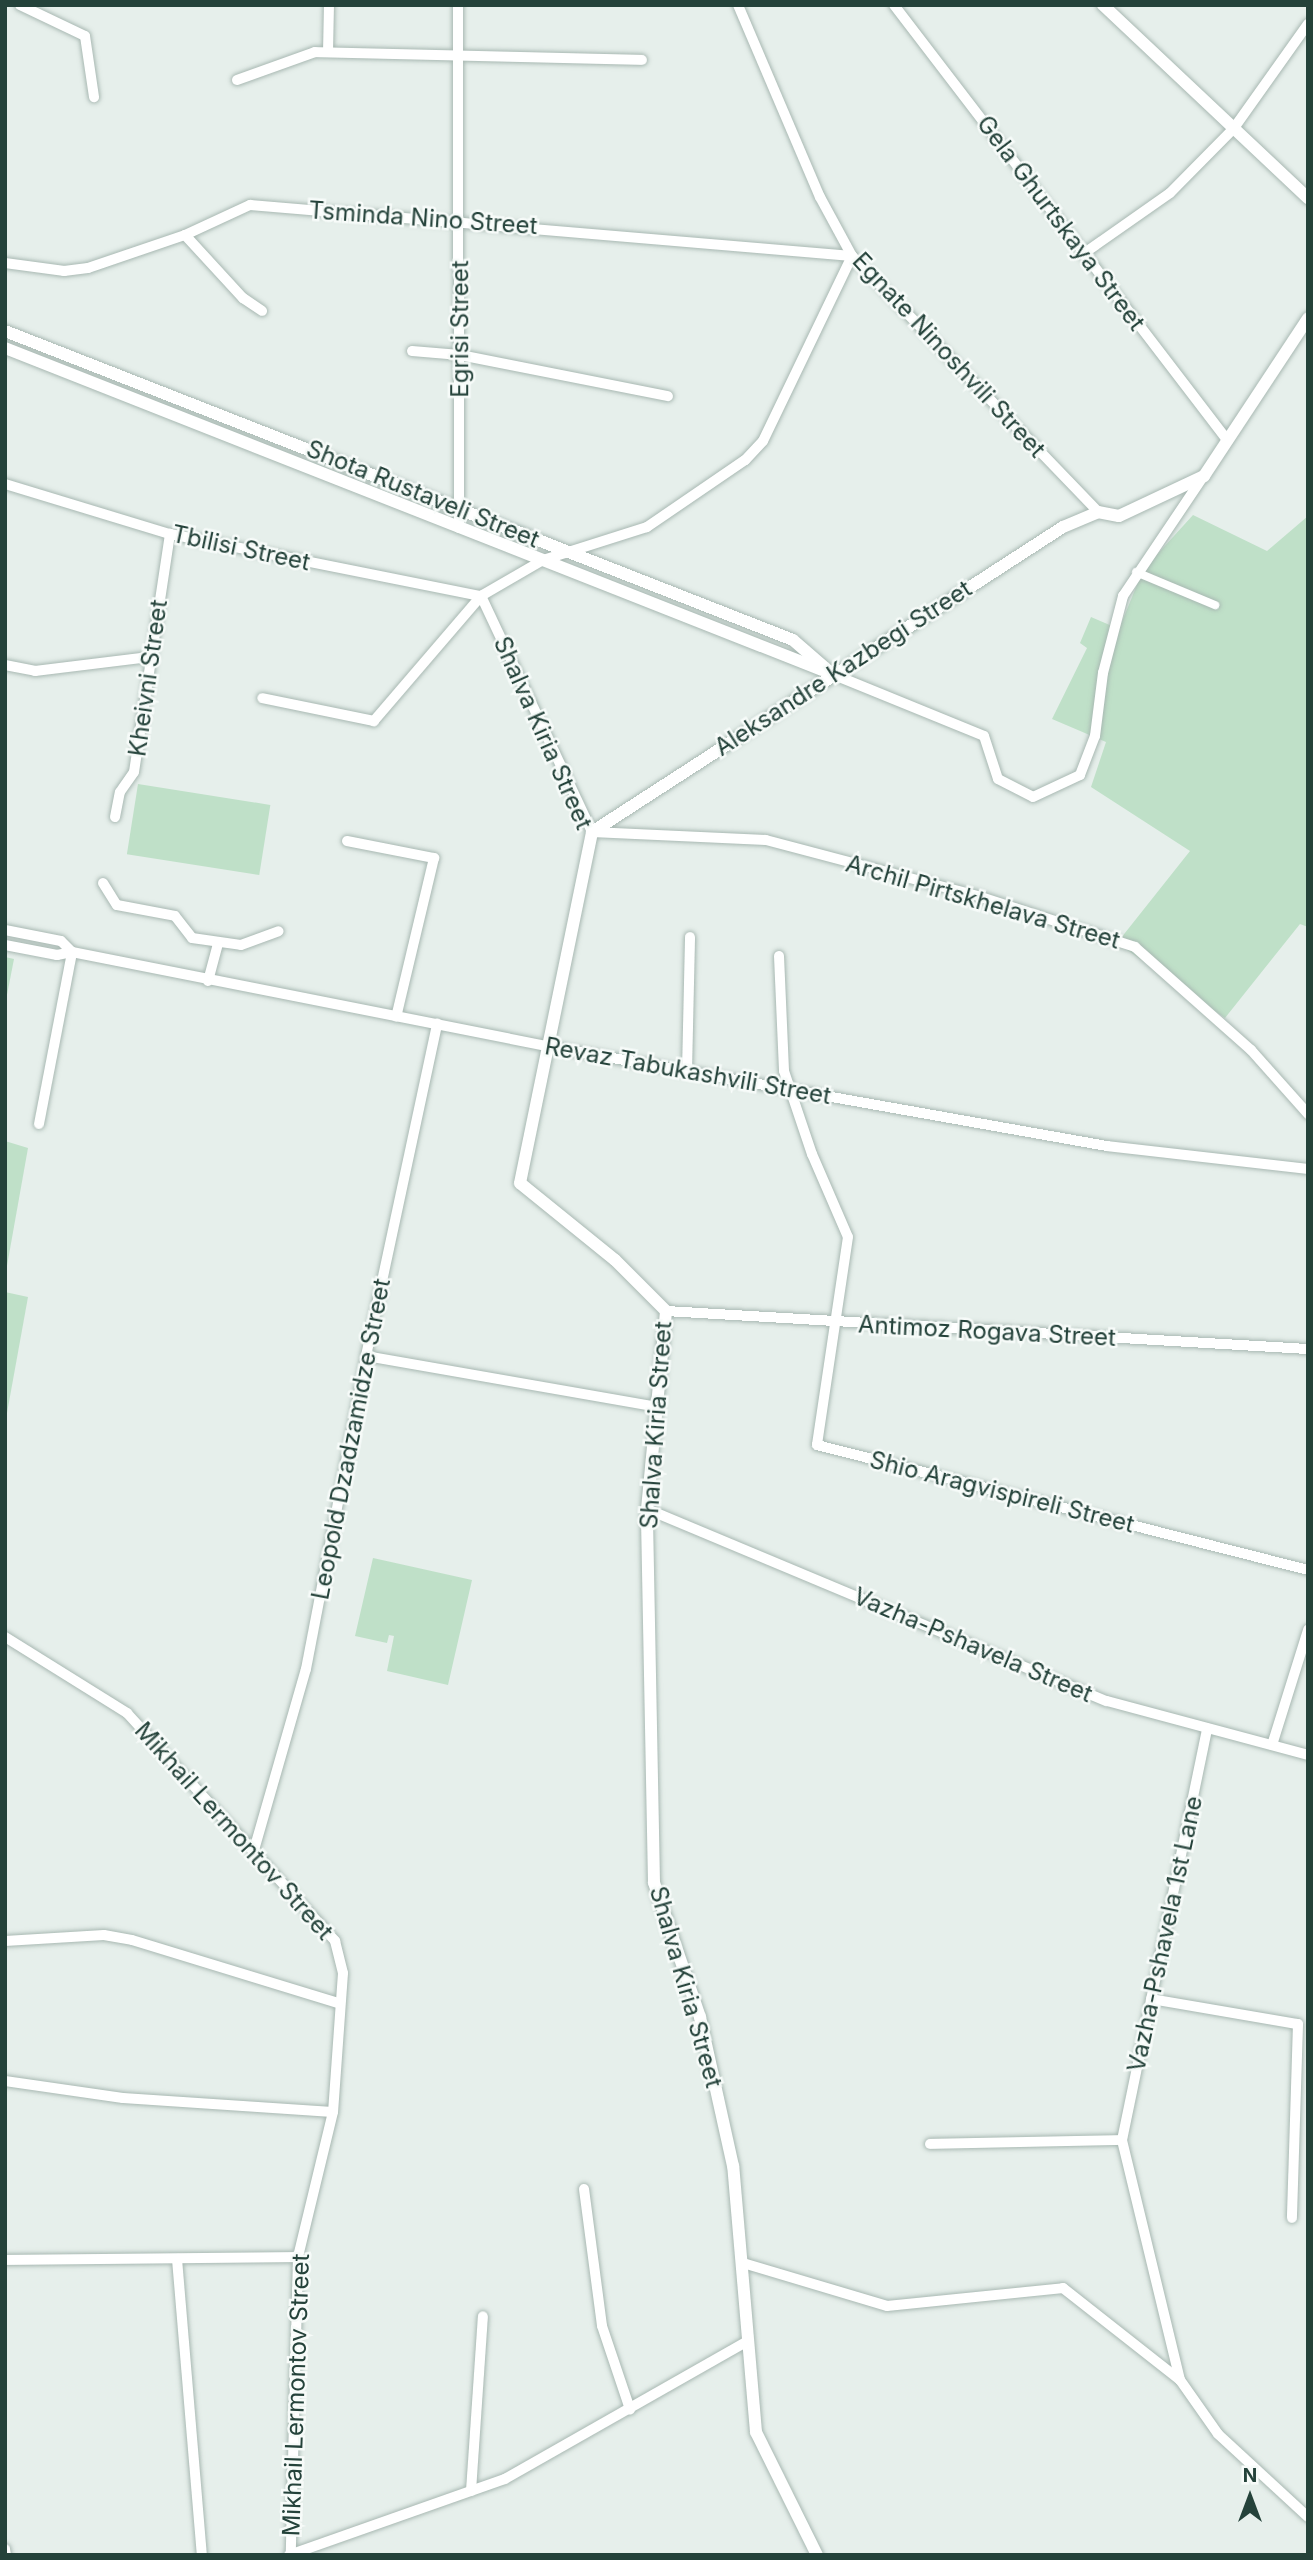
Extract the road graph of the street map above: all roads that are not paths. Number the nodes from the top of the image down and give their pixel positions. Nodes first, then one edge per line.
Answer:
1 (20, 5) edge
2 (329, 5) edge
3 (458, 5) edge
4 (738, 5) edge
5 (894, 5) edge
6 (1103, 5) edge
7 (1308, 24) edge
8 (328, 52) junction
9 (454, 56) junction
10 (642, 60) dead end
11 (237, 80) dead end
12 (94, 97) dead end
13 (1234, 128) junction
14 (1308, 198) edge
15 (460, 220) junction
16 (185, 235) junction
17 (1083, 254) junction
18 (852, 256) junction
19 (5, 263) edge
20 (262, 311) dead end
21 (1308, 318) edge
22 (5, 331) edge
23 (5, 348) edge
24 (412, 351) dead end
25 (460, 355) junction
26 (668, 396) dead end
27 (1228, 440) junction
28 (1204, 476) junction
29 (5, 484) edge
30 (461, 509) junction
31 (1098, 512) junction
32 (459, 528) junction
33 (170, 534) junction
34 (568, 553) junction
35 (543, 560) junction
36 (1136, 572) junction
37 (481, 596) junction
38 (1215, 605) dead end
39 (149, 657) junction
40 (5, 665) edge
41 (831, 673) junction
42 (262, 698) dead end
43 (115, 817) dead end
44 (592, 832) junction
45 (347, 841) dead end
46 (103, 883) dead end
47 (5, 930) edge
48 (279, 931) dead end
49 (690, 937) dead end
50 (218, 943) junction
51 (5, 945) edge
52 (72, 952) junction
53 (779, 956) dead end
54 (208, 981) junction
55 (396, 1017) junction
56 (437, 1024) junction
57 (551, 1047) junction
58 (687, 1071) junction
59 (789, 1090) junction
60 (1308, 1114) edge
61 (39, 1124) dead end
62 (1308, 1170) edge
63 (666, 1311) junction
64 (836, 1323) junction
65 (1308, 1349) edge
66 (366, 1356) junction
67 (657, 1407) junction
68 (647, 1509) junction
69 (1308, 1570) edge
70 (1308, 1630) edge
71 (5, 1637) edge
72 (1207, 1729) junction
73 (1272, 1745) junction
74 (1308, 1755) edge
75 (254, 1850) junction
76 (5, 1941) edge
77 (1151, 1999) junction
78 (338, 2003) junction
79 (5, 2081) edge
80 (333, 2112) junction
81 (1122, 2140) junction
82 (930, 2144) dead end
83 (584, 2189) dead end
84 (1292, 2218) dead end
85 (298, 2256) junction
86 (177, 2259) junction
87 (5, 2260) edge
88 (743, 2263) junction
89 (483, 2316) dead end
90 (748, 2341) junction
91 (1180, 2380) junction
92 (630, 2409) junction
93 (471, 2491) junction
94 (1308, 2517) edge
95 (5, 2549) edge
96 (290, 2553) edge
97 (6, 2555) edge
98 (202, 2555) edge
99 (817, 2555) edge

1 - 12 street
2 - 8 street
3 - 9 street, Egrisi Street
4 - 18 street, Egnate Ninoshvili Street
5 - 17 street, Gela Ghurtskaya Street
6 - 13 street
7 - 13 street
8 - 9 street
8 - 11 street
9 - 10 street
9 - 15 street, Egrisi Street
13 - 14 street
13 - 17 street
15 - 16 street, Tsminda Nino Street
15 - 18 street, Tsminda Nino Street
15 - 25 street, Egrisi Street
16 - 19 street, Tsminda Nino Street
16 - 20 street
17 - 27 street, Gela Ghurtskaya Street
18 - 31 street, Egnate Ninoshvili Street
18 - 34 street
21 - 27 street
22 - 30 street, Shota Rustaveli Street
23 - 32 street, Shota Rustaveli Street
24 - 25 street
25 - 26 street
25 - 30 street, Egrisi Street
27 - 28 street
28 - 31 street
28 - 36 street
29 - 33 street, Tbilisi Street
30 - 32 street, Egrisi Street
30 - 34 street, Shota Rustaveli Street
31 - 41 street, Aleksandre Kazbegi Street
32 - 35 street, Shota Rustaveli Street
33 - 37 street, Tbilisi Street
33 - 39 street, Kheivni Street
34 - 35 street
34 - 41 street, Shota Rustaveli Street
35 - 37 street
35 - 41 street, Shota Rustaveli Street
36 - 38 street
36 - 41 street, Shota Rustaveli Street
37 - 42 street
37 - 44 street, Shalva Kiria Street
39 - 40 street
39 - 43 street, Kheivni Street
41 - 44 street, Aleksandre Kazbegi Street
44 - 57 street, Shalva Kiria Street
44 - 60 street, Archil Pirtskhelava Street
45 - 55 street
46 - 50 street
47 - 52 street, Revaz Tabukashvili Street
48 - 50 street
49 - 58 street
50 - 54 street
51 - 52 street, Revaz Tabukashvili Street
52 - 54 street, Revaz Tabukashvili Street
52 - 61 street
53 - 59 street
54 - 55 street, Revaz Tabukashvili Street
55 - 56 street, Revaz Tabukashvili Street
56 - 57 street, Revaz Tabukashvili Street
56 - 66 street, Leopold Dzadzamidze Street
57 - 58 street, Revaz Tabukashvili Street
57 - 63 street, Shalva Kiria Street
58 - 59 street, Revaz Tabukashvili Street
59 - 62 street, Revaz Tabukashvili Street
59 - 64 street
63 - 64 street, Antimoz Rogava Street
63 - 67 street, Shalva Kiria Street
64 - 65 street, Antimoz Rogava Street
64 - 69 street, Shio Aragvispireli Street
66 - 67 street
66 - 75 street, Leopold Dzadzamidze Street
67 - 68 street, Shalva Kiria Street
68 - 72 street, Vazha-Pshavela Street
68 - 88 street, Shalva Kiria Street
70 - 73 street
71 - 75 street, Mikhail Lermontov Street
72 - 73 street, Vazha-Pshavela Street
72 - 77 street, Vazha-Pshavela 1st Lane
73 - 74 street, Vazha-Pshavela Street
75 - 78 street, Mikhail Lermontov Street
76 - 78 street
77 - 81 street, Vazha-Pshavela 1st Lane
77 - 84 street
78 - 80 street, Mikhail Lermontov Street
79 - 80 street
80 - 85 street, Mikhail Lermontov Street
81 - 82 street
81 - 91 street, Vazha-Pshavela 1st Lane
83 - 92 street
85 - 86 street
85 - 96 street, Mikhail Lermontov Street
86 - 87 street
86 - 98 street
88 - 90 street, Shalva Kiria Street
88 - 91 street
89 - 93 street
90 - 92 street
90 - 99 street, Shalva Kiria Street
91 - 94 street
92 - 93 street
93 - 96 street
95 - 97 street

